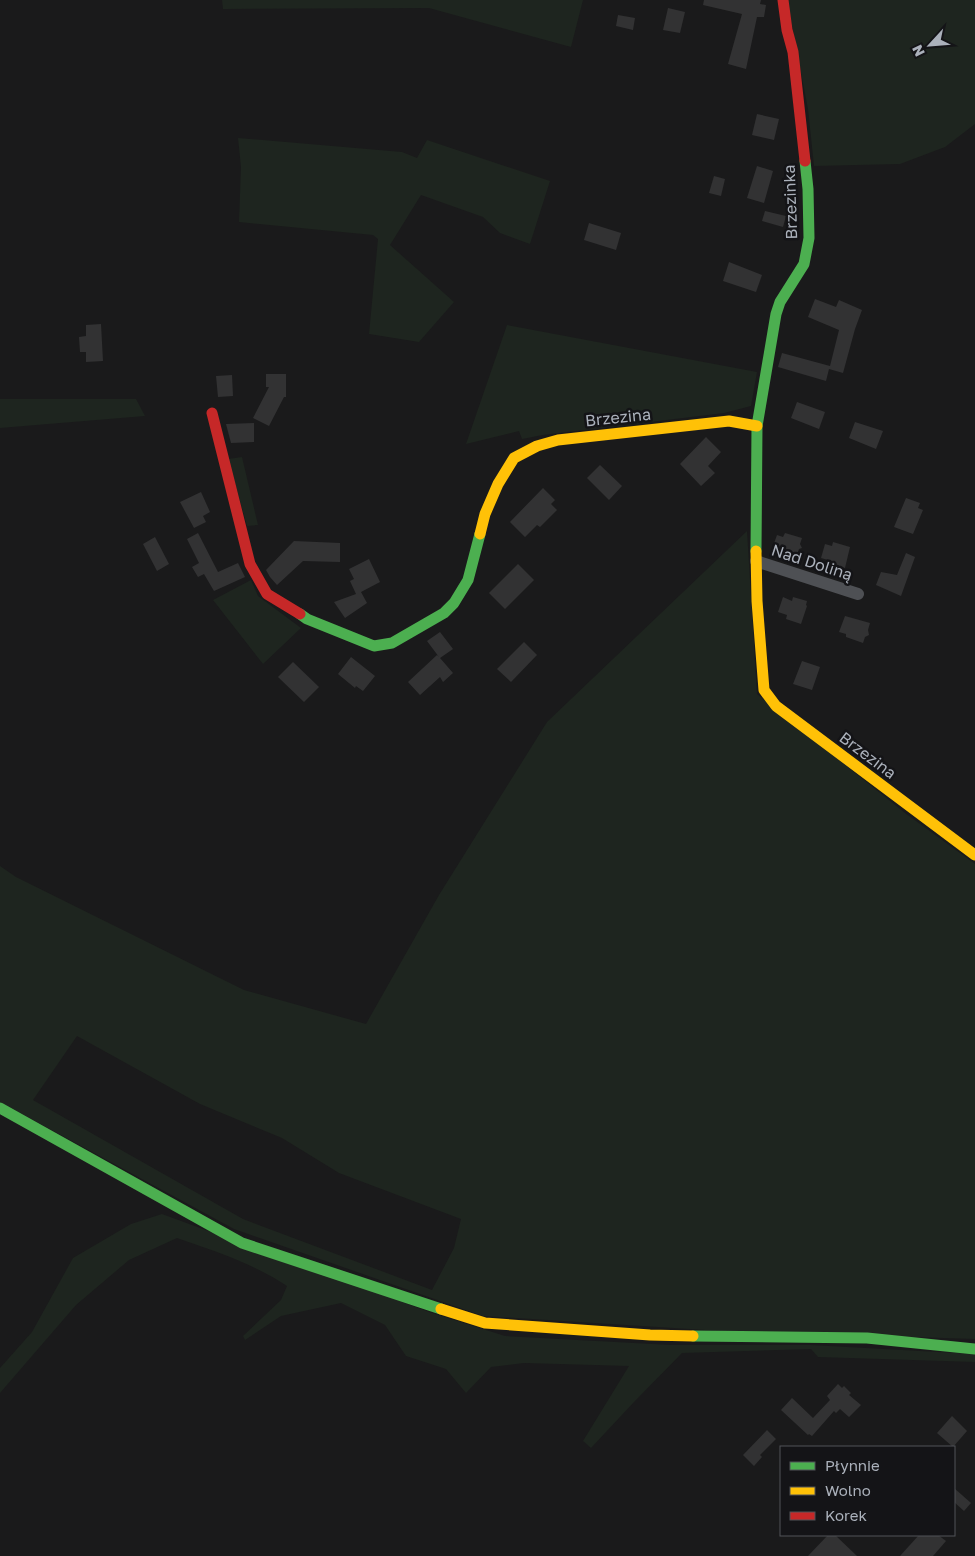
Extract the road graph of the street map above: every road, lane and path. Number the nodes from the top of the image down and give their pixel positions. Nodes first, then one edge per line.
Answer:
1 (783, 0) edge
2 (212, 413) dead end
3 (757, 426) junction
4 (756, 561) junction
5 (858, 594) dead end
6 (975, 855) edge
7 (0, 1108) edge
8 (975, 1349) edge

1 - 3 street, Brzezinka
2 - 3 street, Brzezina
3 - 4 street, Brzezina
4 - 5 street, Nad Doliną
4 - 6 street, Brzezina
7 - 8 street

